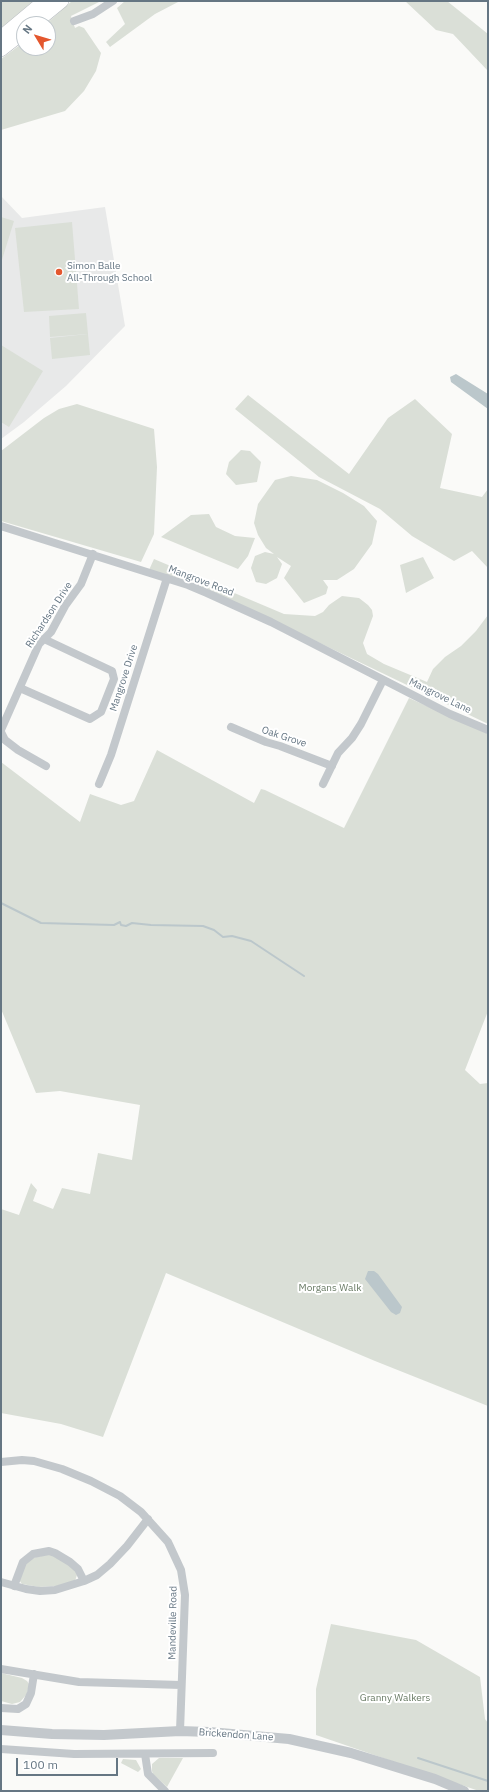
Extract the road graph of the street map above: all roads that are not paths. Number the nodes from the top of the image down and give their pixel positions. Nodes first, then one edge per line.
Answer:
1 (44, 1) edge
2 (62, 1) edge
3 (114, 1) edge
4 (44, 16) edge
5 (74, 21) dead end
6 (1, 37) edge
7 (16, 38) edge
8 (1, 50) edge
9 (1, 526) edge
10 (93, 554) junction
11 (167, 578) junction
12 (44, 639) junction
13 (383, 680) junction
14 (20, 688) junction
15 (232, 727) dead end
16 (488, 730) edge
17 (1, 731) edge
18 (46, 766) dead end
19 (332, 766) junction
20 (99, 784) dead end
21 (323, 784) dead end
22 (1, 1462) edge
23 (148, 1519) junction
24 (84, 1581) junction
25 (1, 1582) edge
26 (14, 1586) junction
27 (1, 1669) edge
28 (34, 1674) junction
29 (182, 1685) junction
30 (1, 1708) edge
31 (1, 1730) edge
32 (180, 1732) junction
33 (1, 1749) edge
34 (213, 1753) dead end
35 (145, 1754) junction
36 (164, 1791) edge
37 (464, 1791) edge

1 - 6 highway
2 - 4 highway
3 - 5 street
7 - 8 highway
9 - 10 street, Mangrove Road
10 - 11 street, Mangrove Road
10 - 12 street, Richardson Drive
11 - 13 street, Mangrove Road
11 - 20 street, Mangrove Drive
12 - 14 street, Richardson Drive
12 - 14 street
13 - 16 street, Mangrove Lane
13 - 19 street
14 - 17 street, Richardson Drive
15 - 19 street, Oak Grove
17 - 18 street, Richardson Drive
19 - 21 street
22 - 23 street, Mandeville Road
23 - 24 street
23 - 29 street, Mandeville Road
24 - 26 street
24 - 26 street
25 - 26 street
27 - 28 street
28 - 29 street
28 - 30 street
29 - 32 street, Mandeville Road
31 - 32 street, Brickendon Lane
32 - 37 street, Brickendon Lane
33 - 35 street, Brickendon Lane
34 - 35 street, Brickendon Lane
35 - 36 street

